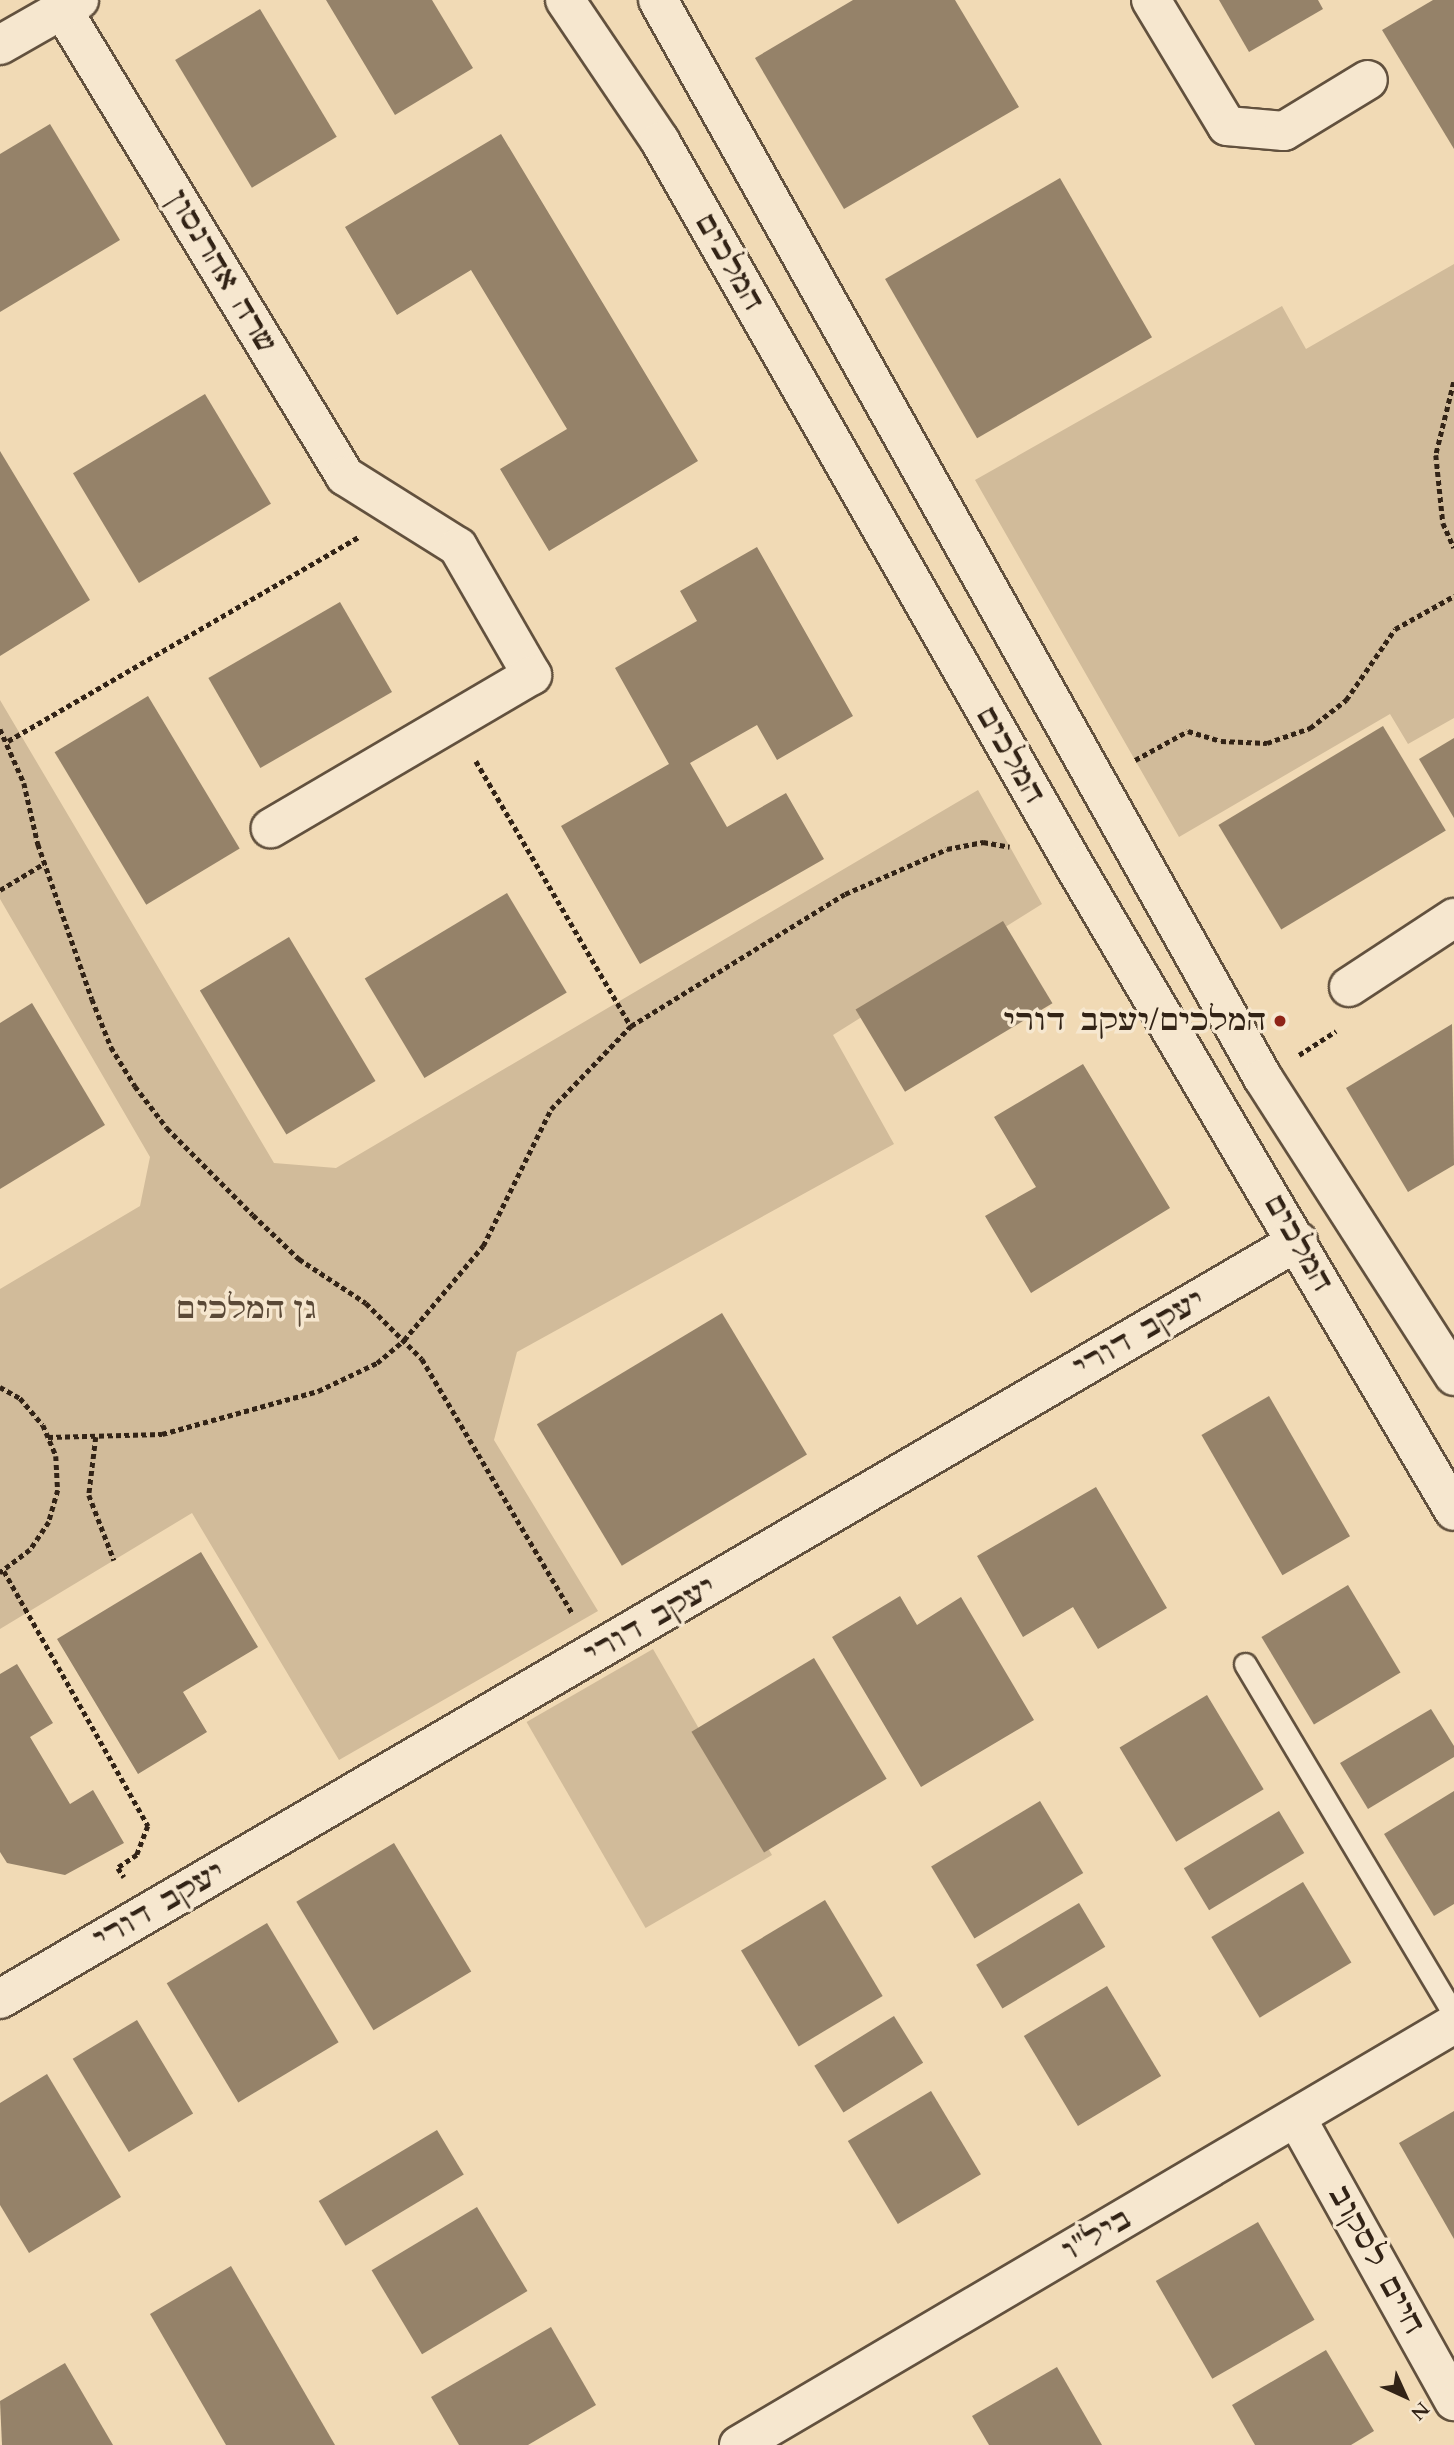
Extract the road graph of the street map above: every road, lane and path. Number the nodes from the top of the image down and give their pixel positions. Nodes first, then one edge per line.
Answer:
1 (565, 0) edge
2 (658, 0) edge
3 (1152, 0) edge
4 (71, 5) edge
5 (0, 45) edge
6 (1368, 80) dead end
7 (1454, 382) edge
8 (403, 510) junction
9 (1454, 548) edge
10 (1454, 596) edge
11 (454, 721) junction
12 (0, 729) edge
13 (8, 741) junction
14 (1128, 764) dead end
15 (271, 828) dead end
16 (1020, 854) dead end
17 (45, 863) junction
18 (0, 890) edge
19 (1454, 918) edge
20 (1349, 987) dead end
21 (631, 1026) junction
22 (1298, 1241) junction
23 (404, 1340) junction
24 (1454, 1376) edge
25 (0, 1387) edge
26 (48, 1437) junction
27 (96, 1437) junction
28 (1454, 1511) edge
29 (114, 1560) dead end
30 (2, 1572) edge
31 (595, 1653) junction
32 (1245, 1664) dead end
33 (146, 1914) junction
34 (0, 1999) edge
35 (1454, 2014) edge
36 (1454, 2024) edge
37 (1297, 2119) junction
38 (1454, 2401) edge
39 (739, 2445) edge

1 - 22 street, המלכים
2 - 24 street, המלכים
3 - 6 street
4 - 5 street
4 - 8 street, שרה אהרנסון
7 - 9 path
8 - 11 street, שרה אהרנסון
8 - 13 path
10 - 14 path
11 - 15 street, שרה אהרנסון
11 - 21 path
12 - 13 path
13 - 17 path
16 - 21 path
17 - 18 path
17 - 23 path
19 - 20 street
21 - 23 path
22 - 28 street, המלכים
22 - 31 street, יעקב דורי
23 - 27 path
23 - 31 path
25 - 26 path
26 - 27 path
26 - 30 path
27 - 29 path
30 - 33 path
31 - 33 street, יעקב דורי
32 - 35 lane
33 - 34 street, יעקב דורי
36 - 37 street, ביל"ו
37 - 38 street, חיים לסקוב
37 - 39 street, ביל"ו

